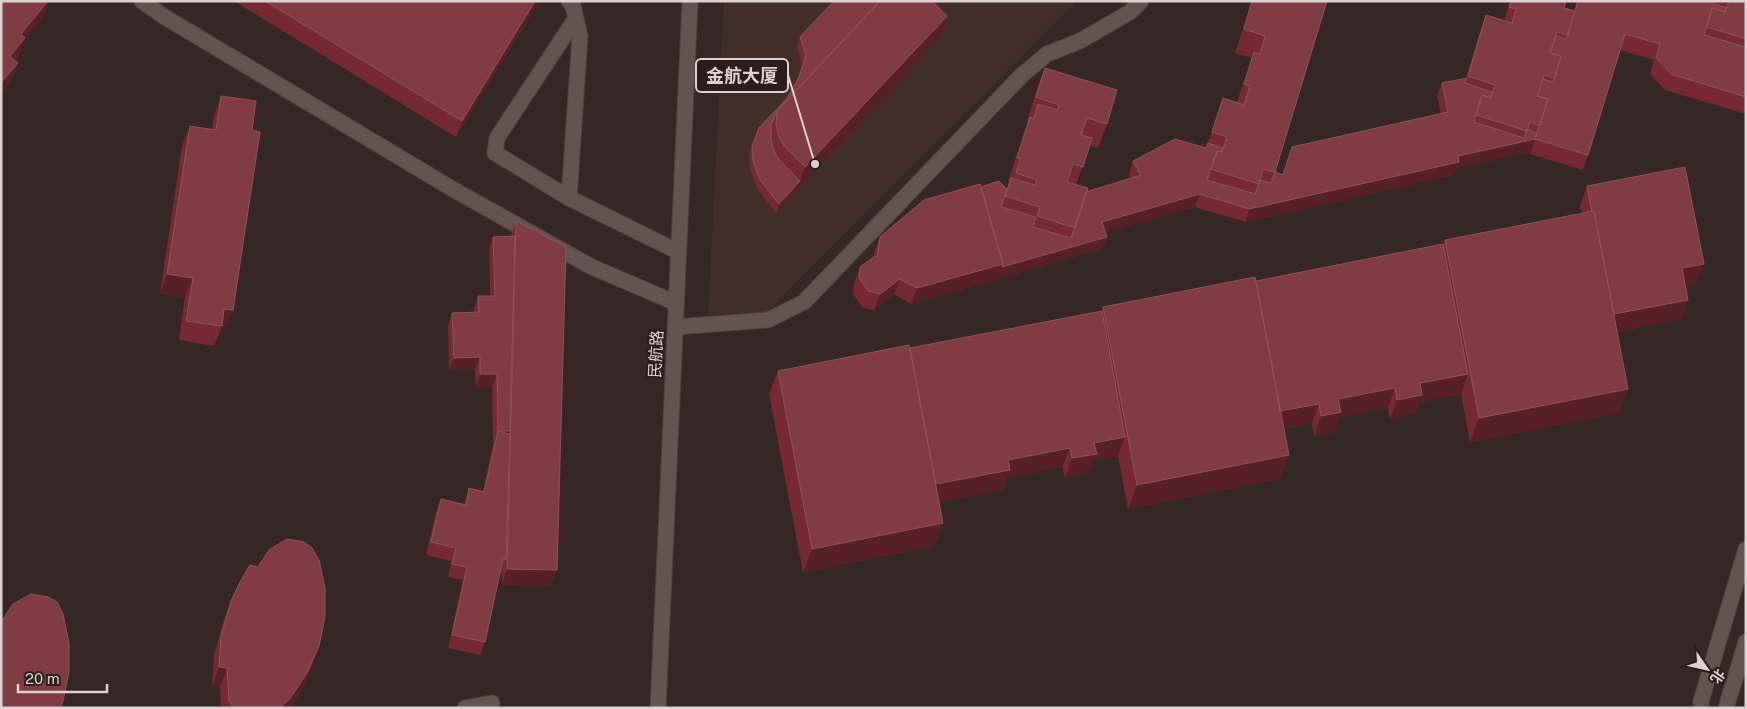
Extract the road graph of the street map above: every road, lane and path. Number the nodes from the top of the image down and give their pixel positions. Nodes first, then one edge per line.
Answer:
1 (142, 1) edge
2 (569, 1) edge
3 (690, 1) edge
4 (1141, 1) edge
5 (576, 18) junction
6 (569, 198) junction
7 (678, 252) junction
8 (676, 303) junction
9 (675, 327) junction
10 (1746, 549) edge
11 (1746, 642) edge
12 (492, 703) dead end
13 (465, 708) edge
14 (658, 708) edge
15 (1700, 708) edge
16 (1726, 708) edge

1 - 8 street
2 - 5 street
3 - 7 street, 民航路
4 - 9 street
5 - 6 street
5 - 6 street
6 - 7 street
7 - 8 street, 民航路
8 - 9 street, 民航路
9 - 14 street, 民航路
10 - 15 street
11 - 16 street
12 - 13 street

